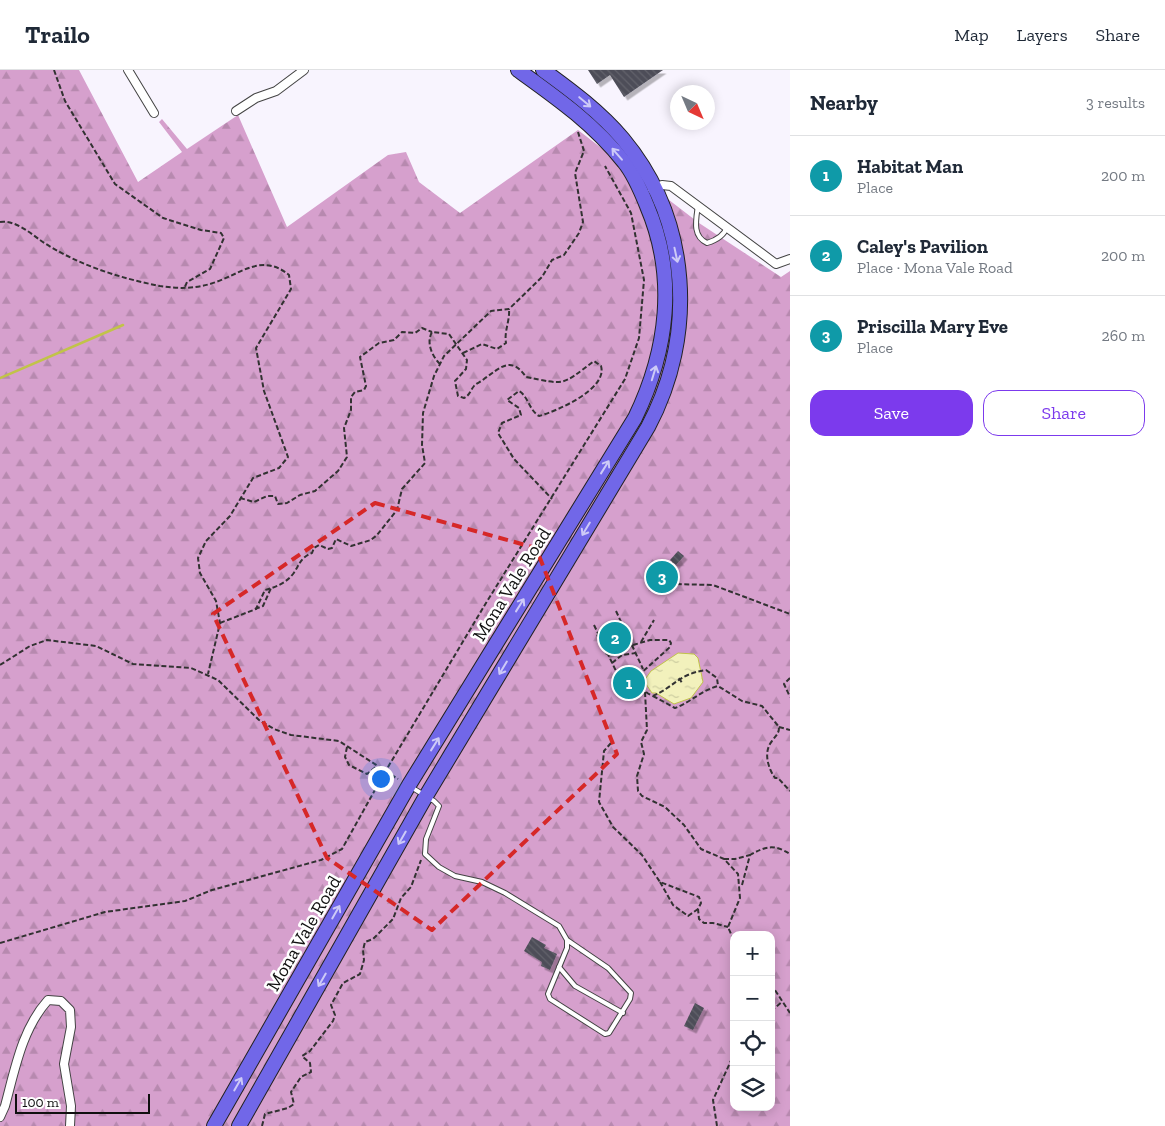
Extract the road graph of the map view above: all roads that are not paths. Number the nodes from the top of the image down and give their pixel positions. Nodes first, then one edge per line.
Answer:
1 (128, 70) edge
2 (304, 70) edge
3 (518, 70) edge
4 (543, 70) edge
5 (236, 111) dead end
6 (154, 113) dead end
7 (654, 187) junction
8 (642, 195) junction
9 (698, 205) junction
10 (727, 227) junction
11 (790, 259) edge
12 (409, 785) junction
13 (426, 796) junction
14 (568, 940) junction
15 (559, 968) junction
16 (622, 1013) junction
17 (0, 1118) edge
18 (70, 1126) edge
19 (214, 1126) edge
20 (239, 1126) edge

1 - 6 street
2 - 5 street
8 -> 3 highway, Mona Vale Road
4 -> 7 highway, Mona Vale Road
7 - 8 street
7 - 9 street
7 -> 13 highway, Mona Vale Road
12 -> 8 highway, Mona Vale Road
9 - 10 street
9 - 10 lane
10 - 11 street
12 - 13 lane
19 -> 12 highway, Mona Vale Road
13 - 14 lane
13 -> 20 highway, Mona Vale Road
14 - 15 lane
14 - 16 lane
15 - 16 lane
15 - 16 lane
17 - 18 street

